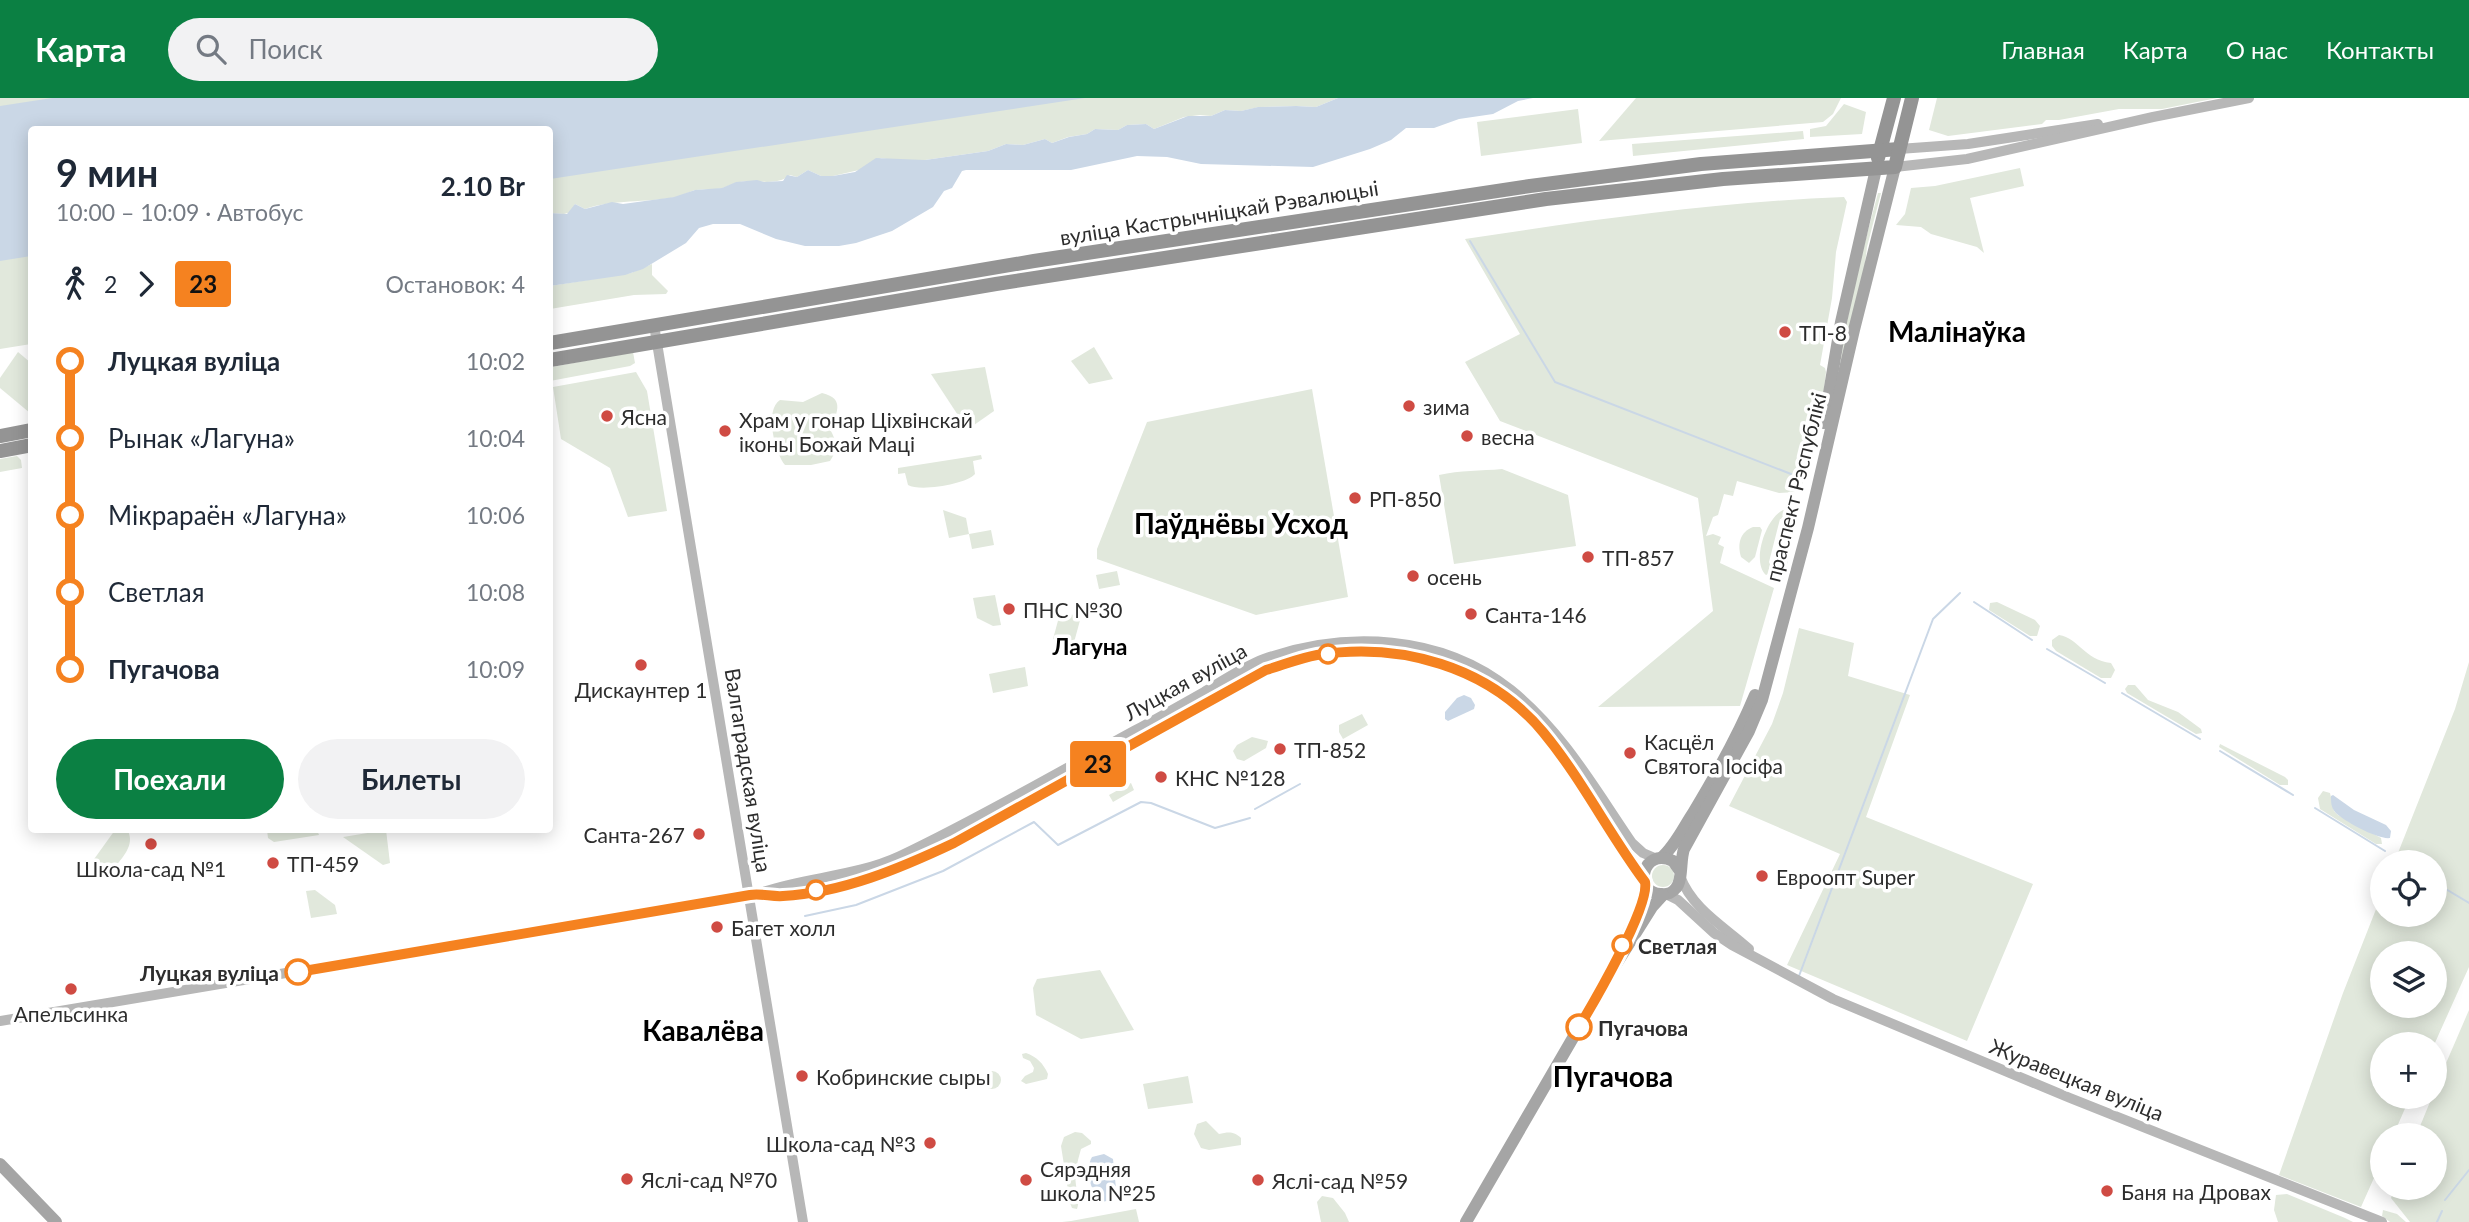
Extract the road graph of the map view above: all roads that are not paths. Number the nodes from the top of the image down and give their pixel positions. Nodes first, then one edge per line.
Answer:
1 (1894, 98) edge
2 (1912, 98) edge
3 (2249, 98) edge
4 (2153, 117) junction
5 (1899, 149) junction
6 (1880, 151) junction
7 (1895, 167) junction
8 (1876, 169) junction
9 (1437, 200) junction
10 (1405, 204) junction
11 (1439, 215) junction
12 (1407, 220) junction
13 (954, 275) junction
14 (913, 282) junction
15 (957, 291) junction
16 (916, 298) junction
17 (654, 325) junction
18 (553, 342) edge
19 (657, 342) junction
20 (553, 359) edge
21 (28, 431) edge
22 (0, 436) edge
23 (28, 446) edge
24 (0, 451) edge
25 (1203, 692) junction
26 (1209, 703) junction
27 (986, 818) junction
28 (1659, 858) junction
29 (1680, 874) junction
30 (1645, 883) junction
31 (754, 894) junction
32 (1664, 894) junction
33 (1761, 961) junction
34 (1613, 969) junction
35 (0, 1021) edge
36 (0, 1164) edge
37 (0, 1173) edge
38 (48, 1222) edge
39 (56, 1222) edge
40 (803, 1222) edge
41 (1466, 1222) edge
42 (2382, 1222) edge

1 - 6 highway, праспект Рэспублікі
2 - 5 highway, праспект Рэспублікі
3 - 4 street
4 - 5 street
4 - 7 street
5 - 6 highway, вуліца Кастрычніцкай Рэвалюцыі
5 - 7 highway, праспект Рэспублікі
6 - 8 highway, праспект Рэспублікі
6 - 9 highway, вуліца Кастрычніцкай Рэвалюцыі
7 - 8 highway, вуліца Кастрычніцкай Рэвалюцыі
7 - 29 main road, праспект Рэспублікі
8 - 11 highway, вуліца Кастрычніцкай Рэвалюцыі
8 - 28 main road, праспект Рэспублікі
9 - 10 highway, вуліца Кастрычніцкай Рэвалюцыі
9 - 11 highway
10 - 12 highway
10 - 13 highway, вуліца Кастрычніцкай Рэвалюцыі
11 - 12 highway, вуліца Кастрычніцкай Рэвалюцыі
12 - 15 highway, вуліца Кастрычніцкай Рэвалюцыі
13 - 14 highway, вуліца Кастрычніцкай Рэвалюцыі
13 - 15 highway
14 - 16 highway
14 - 17 highway, вуліца Кастрычніцкай Рэвалюцыі
15 - 16 highway, вуліца Кастрычніцкай Рэвалюцыі
16 - 19 highway, вуліца Кастрычніцкай Рэвалюцыі
17 - 18 highway, вуліца Кастрычніцкай Рэвалюцыі
17 - 19 street, Валгаградская вуліца
19 - 20 highway, вуліца Кастрычніцкай Рэвалюцыі
19 - 31 street, Валгаградская вуліца
21 - 22 highway
23 - 24 highway
25 - 26 street
25 - 27 street, Луцкая вуліца
25 - 28 street, Луцкая вуліца
26 - 27 street, Луцкая вуліца
26 - 30 street, Луцкая вуліца
27 - 31 street, Луцкая вуліца
28 - 29 main road
28 - 30 main road, праспект Рэспублікі
29 - 32 main road, праспект Рэспублікі
29 - 33 street, Журавецкая вуліца
30 - 32 main road
30 - 34 main road, праспект Рэспублікі
31 - 35 street, Луцкая вуліца
31 - 40 street, Валгаградская вуліца
32 - 33 street, Журавецкая вуліца
32 - 34 main road, праспект Рэспублікі
33 - 42 street, Журавецкая вуліца
34 - 41 main road
36 - 39 main road
37 - 38 main road

